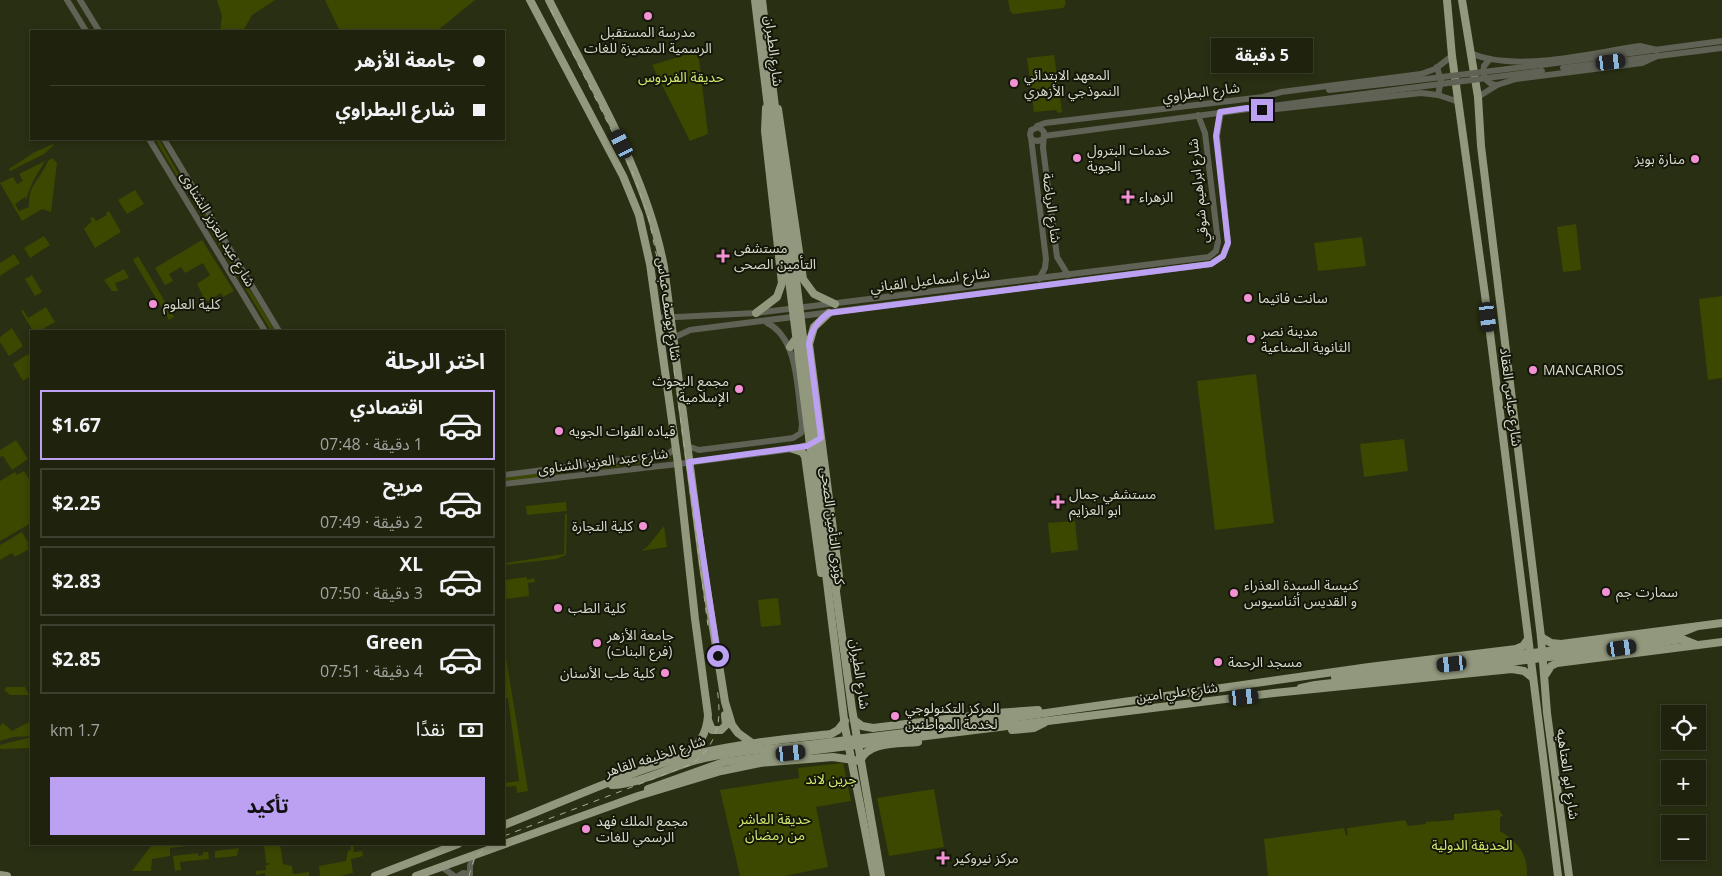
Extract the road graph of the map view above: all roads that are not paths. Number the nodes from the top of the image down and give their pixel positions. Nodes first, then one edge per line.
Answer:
1 (67, 0) edge
2 (80, 0) edge
3 (530, 0) edge
4 (549, 0) edge
5 (755, 0) edge
6 (762, 0) edge
7 (1447, 0) edge
8 (1462, 0) edge
9 (97, 29) edge
10 (86, 30) edge
11 (1722, 41) edge
12 (1722, 48) edge
13 (1470, 53) junction
14 (1657, 53) junction
15 (1452, 56) junction
16 (1489, 60) junction
17 (1437, 67) junction
18 (1497, 85) junction
19 (1401, 86) junction
20 (1438, 94) junction
21 (1478, 97) junction
22 (1263, 98) junction
23 (1459, 102) junction
24 (771, 104) junction
25 (1247, 108) junction
26 (1220, 112) junction
27 (1198, 115) junction
28 (1037, 126) junction
29 (1216, 132) junction
30 (1205, 133) junction
31 (1031, 138) junction
32 (1043, 138) junction
33 (150, 140) edge
34 (165, 140) edge
35 (195, 192) junction
36 (185, 198) junction
37 (1057, 257) junction
38 (1204, 258) joint
39 (1046, 259) junction
40 (1211, 264) joint
41 (1139, 266) junction
42 (1140, 274) junction
43 (1068, 275) junction
44 (802, 279) junction
45 (1039, 279) junction
46 (782, 283) junction
47 (835, 304) junction
48 (756, 313) junction
49 (829, 313) junction
50 (670, 317) junction
51 (691, 317) junction
52 (657, 318) junction
53 (765, 322) junction
54 (265, 330) edge
55 (279, 330) edge
56 (690, 330) junction
57 (673, 338) junction
58 (809, 344) junction
59 (790, 347) junction
60 (821, 438) junction
61 (687, 446) junction
62 (676, 448) junction
63 (794, 449) junction
64 (699, 450) junction
65 (822, 452) junction
66 (804, 454) junction
67 (703, 461) junction
68 (689, 462) junction
69 (593, 463) junction
70 (678, 464) junction
71 (569, 466) junction
72 (505, 475) edge
73 (594, 475) junction
74 (570, 478) junction
75 (505, 484) edge
76 (832, 592) junction
77 (1722, 623) edge
78 (1696, 625) junction
79 (1541, 636) junction
80 (1528, 638) junction
81 (1571, 642) junction
82 (1722, 642) edge
83 (1621, 645) junction
84 (1697, 645) junction
85 (1542, 647) junction
86 (1529, 648) junction
87 (1497, 652) junction
88 (1572, 661) junction
89 (1544, 667) junction
90 (1438, 668) junction
91 (1532, 668) junction
92 (1502, 670) junction
93 (1545, 676) junction
94 (1533, 678) junction
95 (1274, 681) junction
96 (1293, 692) junction
97 (725, 702) junction
98 (1046, 716) junction
99 (708, 720) junction
100 (854, 723) junction
101 (845, 724) junction
102 (888, 727) junction
103 (814, 736) junction
104 (752, 743) junction
105 (888, 745) junction
106 (809, 751) junction
107 (683, 757) junction
108 (850, 761) junction
109 (860, 761) junction
110 (606, 784) junction
111 (505, 825) edge
112 (505, 844) edge
113 (455, 845) edge
114 (503, 845) edge
115 (473, 856) junction
116 (442, 867) junction
117 (0, 875) edge
118 (470, 875) edge
119 (8, 876) edge
120 (375, 876) edge
121 (416, 876) edge
122 (454, 876) edge
123 (458, 876) edge
124 (874, 876) edge
125 (881, 876) edge
126 (1558, 876) edge
127 (1569, 876) edge

1 - 10 street
2 - 9 street
3 - 52 main road, شارع يوسف عباس
4 - 50 main road, شارع يوسف عباس
5 - 24 main road, شارع الطيران
6 - 24 main road, شارع الطيران
7 - 15 main road, شارع عباس العقاد
8 - 13 main road, شارع عباس العقاد
11 - 14 street
12 - 14 street
13 - 16 street
13 - 21 main road, شارع عباس العقاد
14 - 16 street
14 - 18 street
14 - 19 street, bridge
15 - 17 street, شارع البطراوي
15 - 23 main road, شارع عباس العقاد
16 - 18 street
17 - 20 street
17 - 22 street, شارع البطراوي
18 - 21 street
19 - 22 street
19 - 25 street
20 - 23 street, شارع البطراوي
20 - 25 street, شارع البطراوي
21 - 79 main road, شارع عباس العقاد
22 - 28 street, شارع البطراوي
23 - 80 main road, شارع عباس العقاد
24 - 44 main road
24 - 46 main road
24 - 76 main road, كوبرى التأمين الصحى, bridge
25 - 26 street, شارع البطراوي
26 - 27 street, شارع البطراوي
26 - 29 street, شارع ابراهيم شوقي
27 - 30 street, شارع ابراهيم شوقي
27 - 32 street, شارع البطراوي
28 - 31 street
28 - 32 street
29 - 30 street
29 - 40 street, شارع ابراهيم شوقي
30 - 38 street, شارع ابراهيم شوقي
31 - 32 street
31 - 39 street, شارع الرياضة
32 - 37 street, شارع الرياضة
33 - 36 street, شارع عبد العزيز الشناوى
34 - 35 street, شارع عبد العزيز الشناوى
35 - 36 street
35 - 55 street, شارع عبد العزيز الشناوى
36 - 54 street, شارع عبد العزيز الشناوى
37 - 39 street
37 - 43 street, شارع الرياضة
38 - 41 street, شارع اسماعيل القباني
39 - 45 street, شارع الرياضة
40 - 42 street, شارع اسماعيل القباني
41 - 42 street
41 - 43 street, شارع اسماعيل القباني
42 - 49 street, شارع اسماعيل القباني
43 - 45 street, شارع اسماعيل القباني
44 - 46 main road
44 - 47 main road
45 - 47 street, شارع اسماعيل القباني
46 - 48 main road
47 - 48 street, شارع اسماعيل القباني
48 - 51 street, شارع اسماعيل القباني
49 - 53 street, شارع اسماعيل القباني
49 - 58 main road
50 - 51 street, شارع اسماعيل القباني
50 - 52 street, شارع اسماعيل القباني
50 - 57 main road, شارع يوسف عباس
51 - 56 street
52 - 62 main road, شارع يوسف عباس
53 - 56 street, شارع اسماعيل القباني
53 - 59 street
56 - 57 street, شارع اسماعيل القباني
57 - 61 main road, شارع يوسف عباس
58 - 59 main road
58 - 60 main road
59 - 64 street, شارع عبد العزيز الشناوى
60 - 63 street, شارع عبد العزيز الشناوى
60 - 65 main road
61 - 64 street, شارع عبد العزيز الشناوى
61 - 68 main road, شارع يوسف عباس
62 - 69 street, شارع عبد العزيز الشناوى
62 - 70 main road, شارع يوسف عباس
63 - 66 main road
63 - 67 street, شارع عبد العزيز الشناوى
64 - 67 street
65 - 66 main road
65 - 76 main road
66 - 76 main road
67 - 68 street, شارع عبد العزيز الشناوى
68 - 70 street, شارع عبد العزيز الشناوى
68 - 97 main road, شارع يوسف عباس
69 - 71 street, شارع عبد العزيز الشناوى
69 - 73 street
70 - 73 street, شارع عبد العزيز الشناوى
70 - 99 main road, شارع يوسف عباس
71 - 72 street, شارع عبد العزيز الشناوى
71 - 74 street
73 - 74 street, شارع عبد العزيز الشناوى
74 - 75 street, شارع عبد العزيز الشناوى
76 - 100 main road, شارع الطيران
76 - 101 main road, شارع الطيران
77 - 78 main road
78 - 81 main road
78 - 83 main road
79 - 81 main road
79 - 85 main road, شارع عباس العقاد
80 - 86 main road, شارع عباس العقاد
80 - 87 main road, شارع علي امين
81 - 88 main road
82 - 84 main road
83 - 84 main road
83 - 90 main road, bridge
84 - 88 main road
85 - 86 main road
85 - 89 main road, شارع عباس العقاد
86 - 91 main road, شارع عباس العقاد
87 - 92 main road
87 - 95 main road, شارع علي امين
88 - 93 main road
89 - 91 main road
89 - 93 main road, شارع عباس العقاد
90 - 95 main road
90 - 96 main road
91 - 94 main road, شارع عباس العقاد
92 - 94 main road, شارع علي امين
92 - 96 main road, شارع علي امين
93 - 127 main road, شارع ابو العتاهيه
94 - 126 main road, شارع ابو العتاهيه
95 - 98 main road, شارع علي امين
96 - 98 main road, شارع علي امين
97 - 99 main road
97 - 104 main road, شارع يوسف عباس
98 - 102 main road, شارع علي امين
98 - 105 main road, شارع علي امين
98 - 106 main road, bridge
99 - 107 main road, شارع يوسف عباس
100 - 101 main road
100 - 102 main road, شارع علي امين
100 - 109 main road, شارع الطيران
101 - 103 main road, شارع الخليفه القاهر
101 - 108 main road, شارع الطيران
102 - 105 main road
103 - 104 main road, شارع الخليفه القاهر
103 - 106 main road
104 - 107 main road, شارع الخليفه القاهر
105 - 109 main road, شارع علي امين
106 - 108 main road
106 - 110 main road
106 - 112 main road
107 - 110 main road, شارع الخليفه القاهر
108 - 109 main road
108 - 124 main road, شارع الطيران
109 - 125 main road, شارع الطيران
110 - 111 main road, شارع الخليفه القاهر
113 - 120 main road
114 - 115 main road
115 - 116 main road
115 - 118 street
116 - 121 main road
116 - 122 street
117 - 119 main road
118 - 123 street

